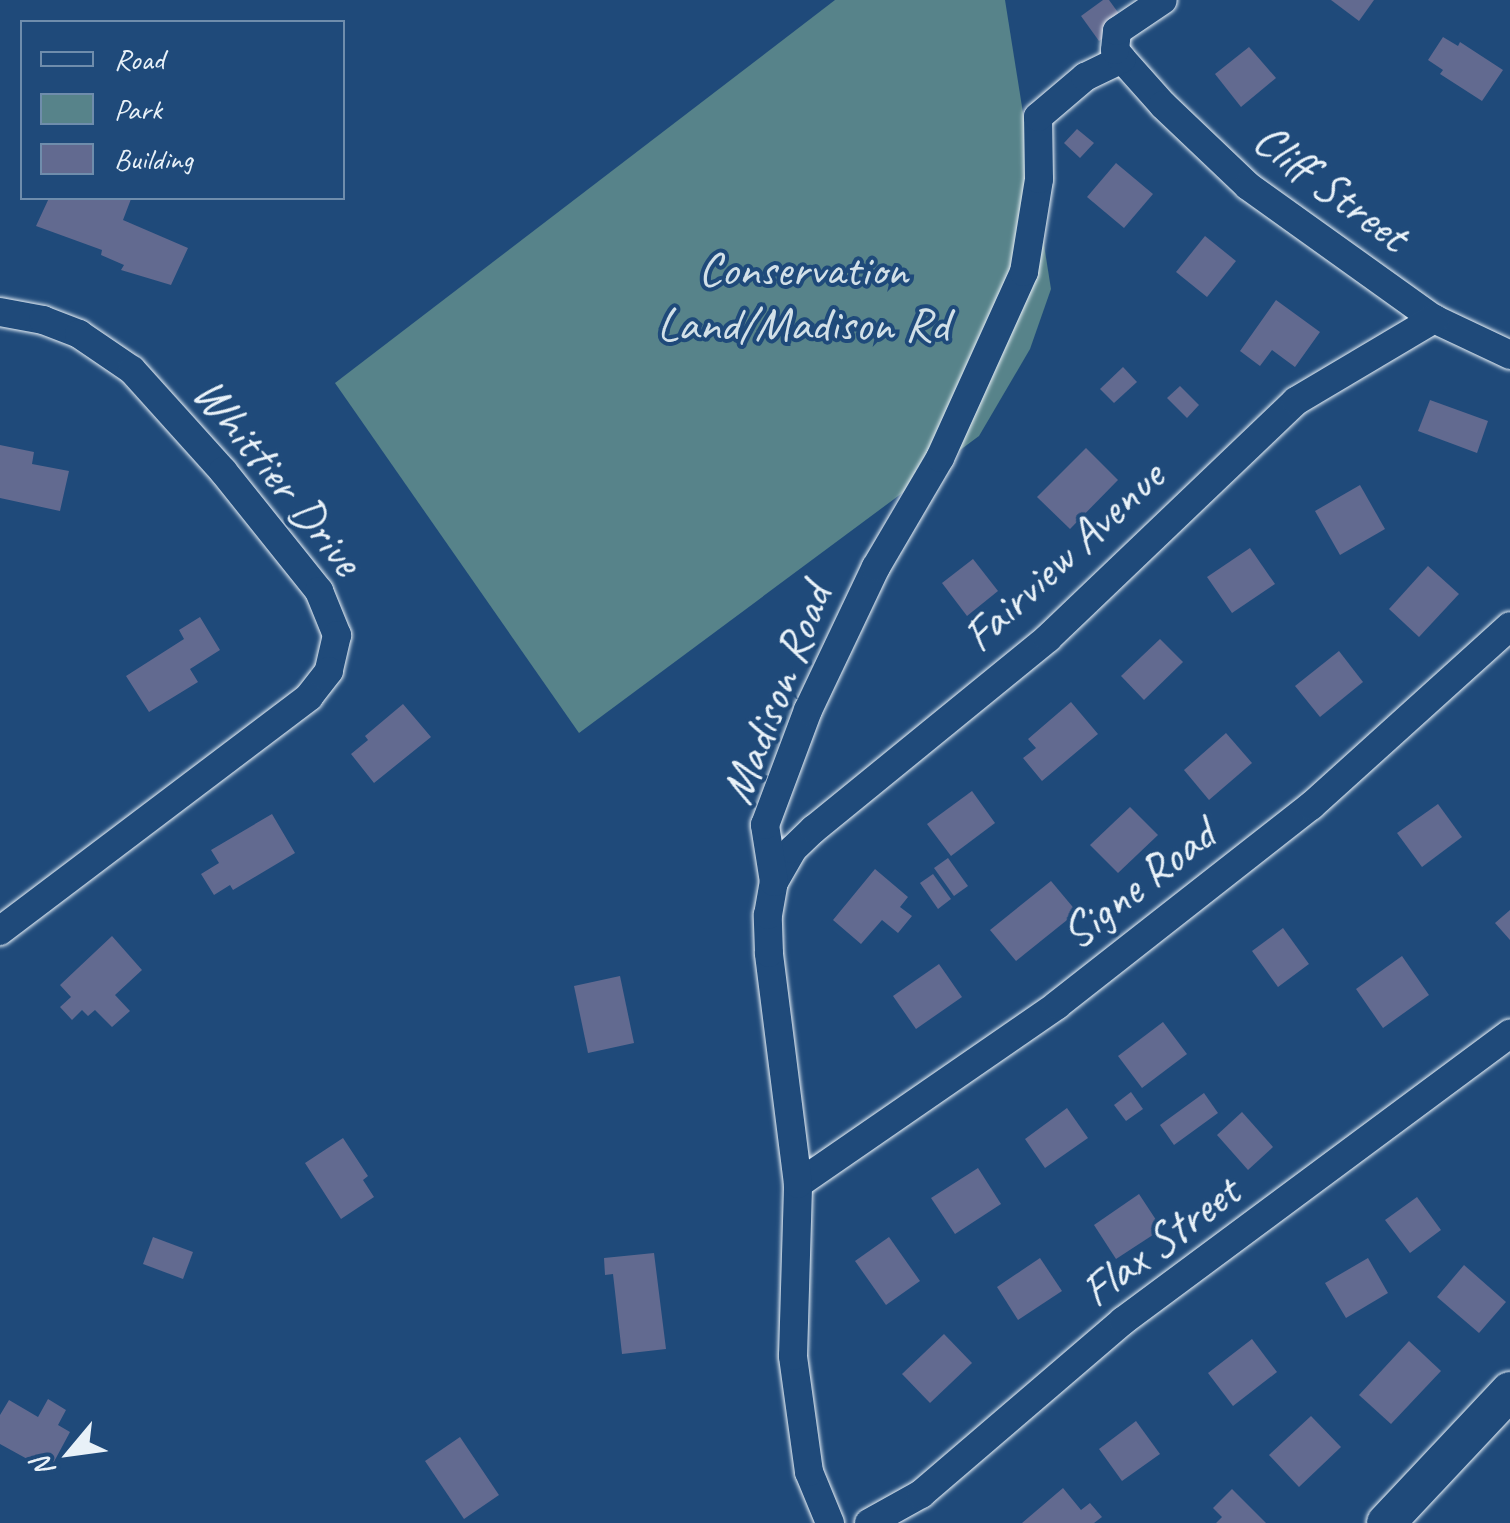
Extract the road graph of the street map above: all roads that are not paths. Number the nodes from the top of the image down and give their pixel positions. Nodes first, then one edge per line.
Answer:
1 (1163, 0) edge
2 (1122, 59) junction
3 (0, 312) edge
4 (1434, 320) junction
5 (1510, 355) edge
6 (1510, 626) edge
7 (774, 882) junction
8 (0, 931) edge
9 (1510, 1034) edge
10 (798, 1184) junction
11 (1510, 1391) edge
12 (830, 1523) edge
13 (868, 1523) edge
14 (1386, 1523) edge

1 - 2 street
2 - 4 street, Cliff Street
2 - 7 street, Madison Road
3 - 8 street, Whittier Drive
4 - 5 street, Cliff Street
4 - 7 street, Fairview Avenue
6 - 10 street, Signe Road
7 - 10 street, Madison Road
9 - 13 street, Flax Street
10 - 12 street, Madison Road
11 - 14 main road

